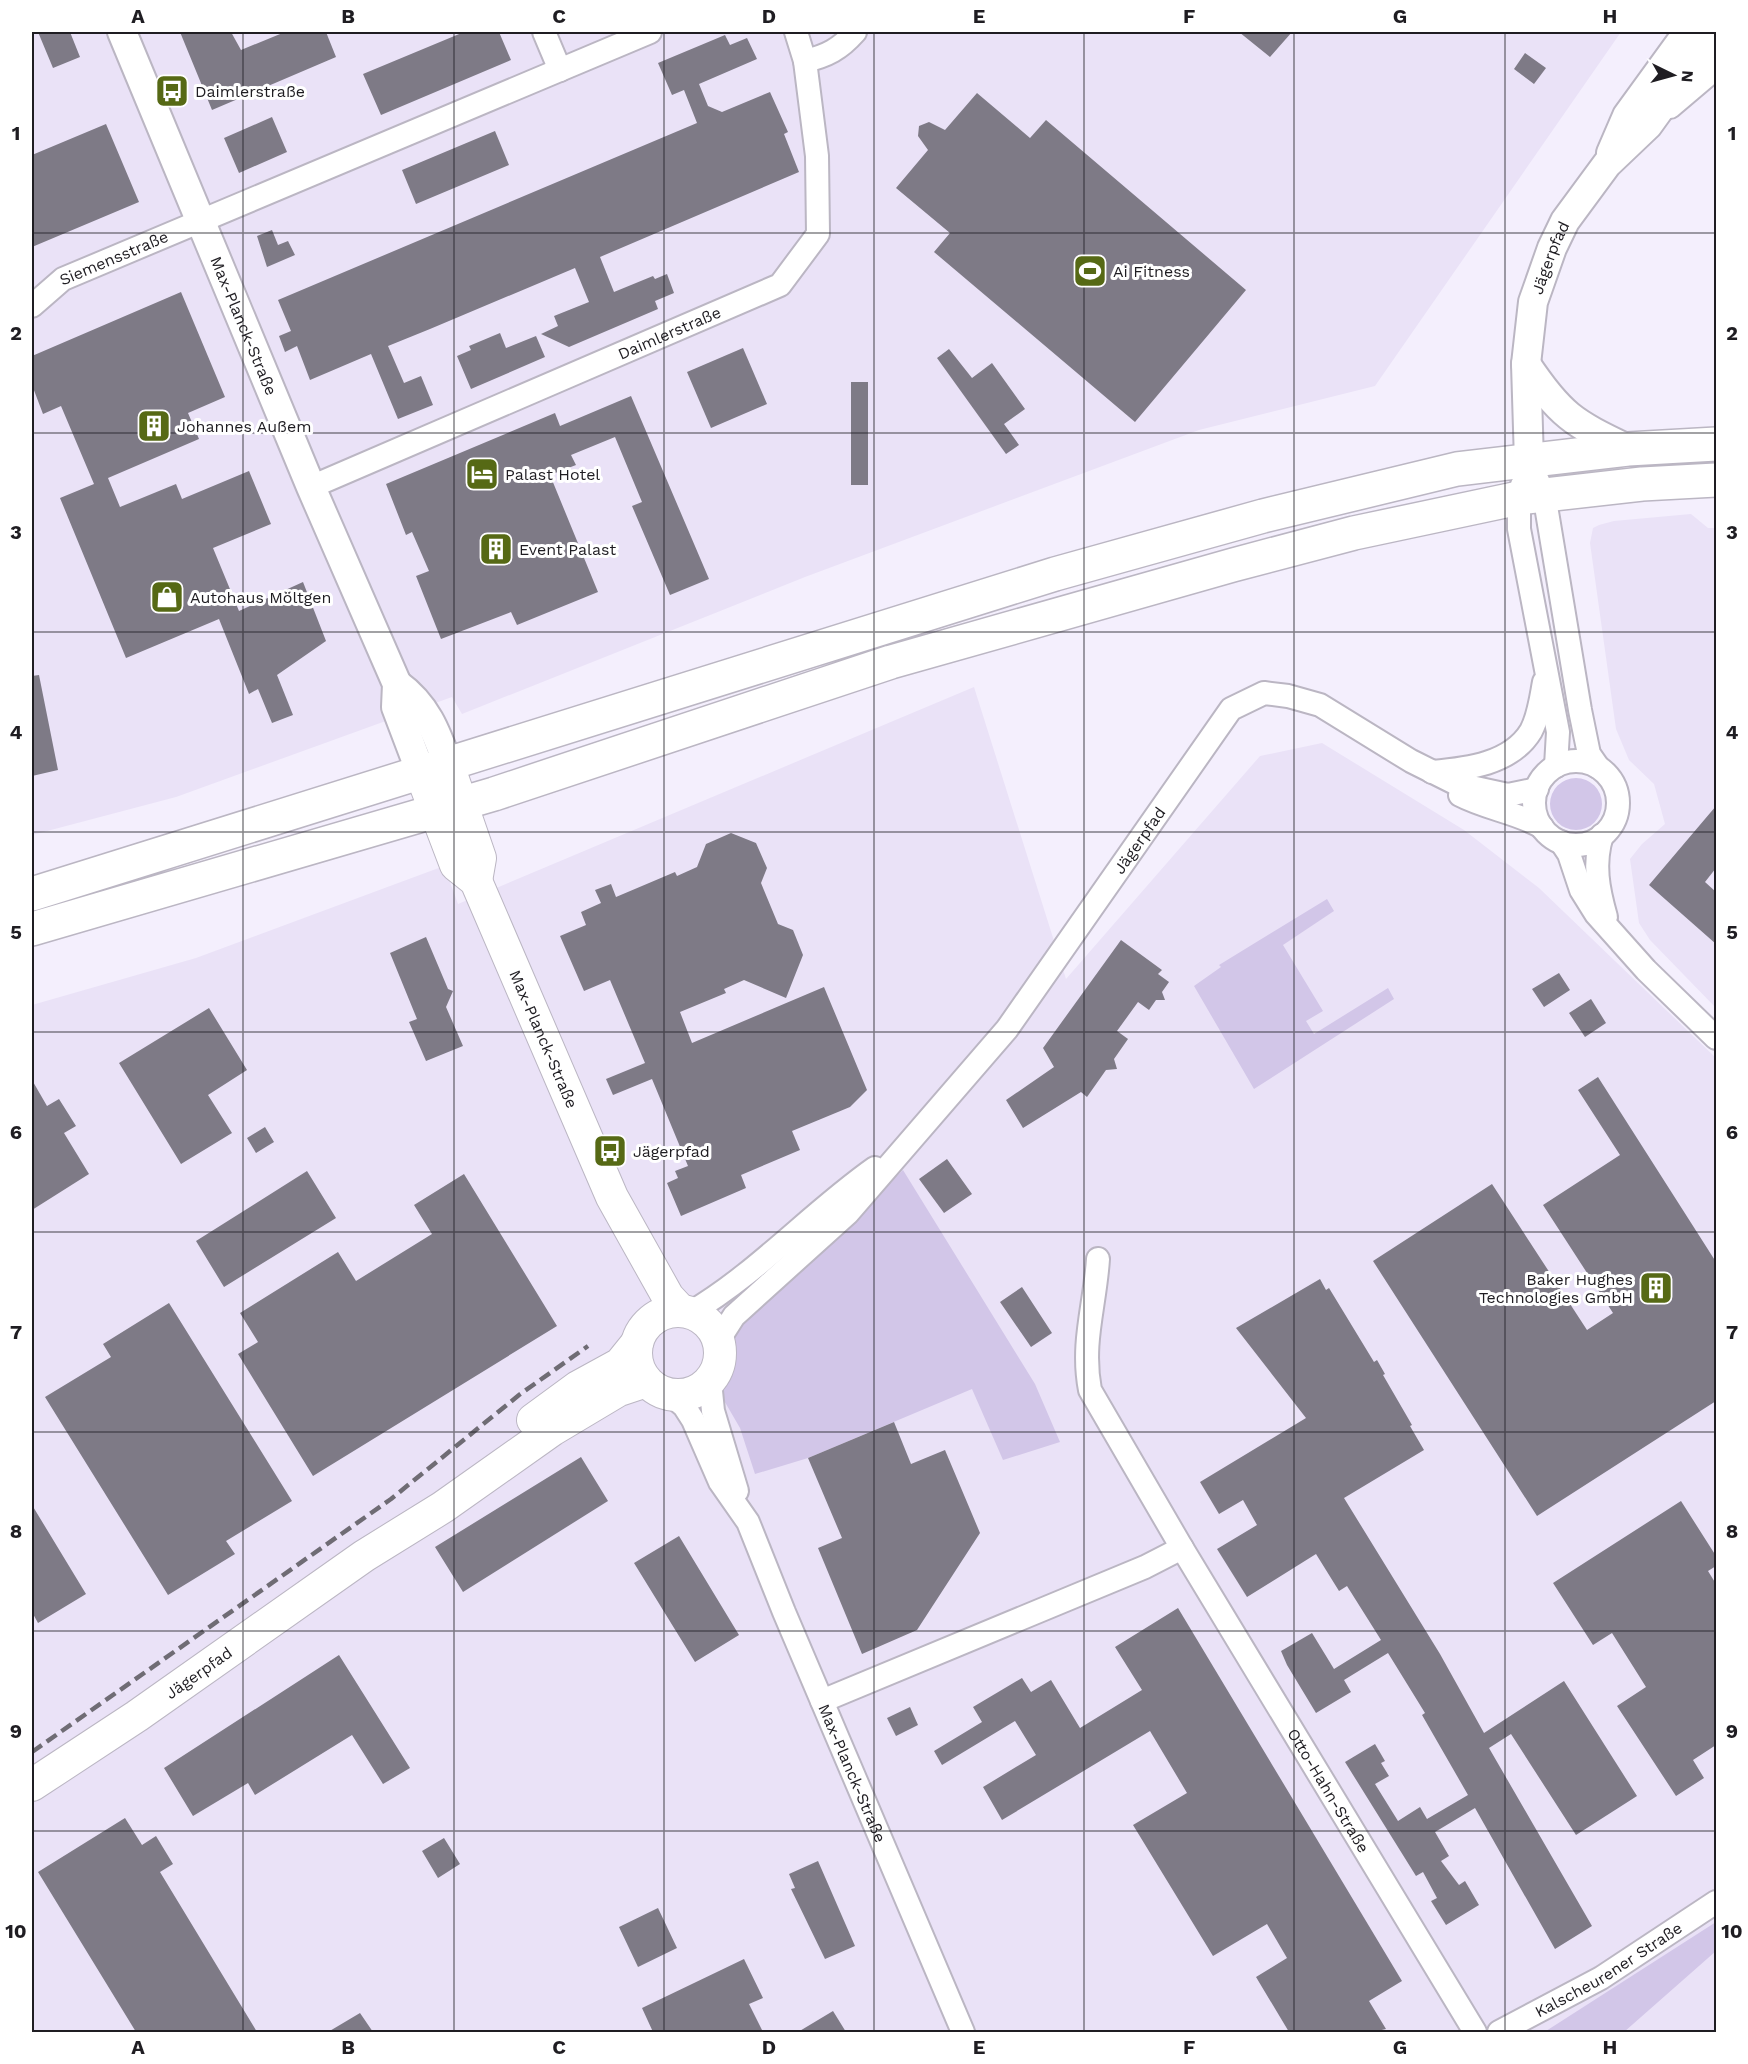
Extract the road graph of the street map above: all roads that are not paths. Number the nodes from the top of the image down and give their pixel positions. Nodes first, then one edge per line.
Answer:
1 (123, 32) edge
2 (544, 32) edge
3 (650, 32) edge
4 (796, 32) edge
5 (855, 32) edge
6 (1688, 32) edge
7 (1716, 36) edge
8 (805, 61) junction
9 (1716, 68) edge
10 (560, 70) junction
11 (1648, 125) junction
12 (1607, 164) junction
13 (201, 219) junction
14 (32, 306) edge
15 (1526, 364) junction
16 (1716, 444) edge
17 (1628, 449) junction
18 (1529, 461) junction
19 (1716, 480) edge
20 (311, 487) junction
21 (1531, 496) junction
22 (1547, 670) junction
23 (1556, 766) junction
24 (1598, 767) junction
25 (434, 769) junction
26 (1431, 772) junction
27 (1537, 789) junction
28 (448, 807) junction
29 (1542, 828) junction
30 (1602, 835) junction
31 (1560, 842) junction
32 (32, 894) edge
33 (1610, 927) junction
34 (32, 929) edge
35 (1716, 1038) edge
36 (907, 1144) junction
37 (612, 1197) junction
38 (1098, 1258) dead end
39 (686, 1312) junction
40 (640, 1336) junction
41 (718, 1341) junction
42 (710, 1381) junction
43 (659, 1388) junction
44 (743, 1513) junction
45 (1182, 1548) junction
46 (364, 1556) junction
47 (822, 1701) junction
48 (32, 1785) edge
49 (1716, 1902) edge
50 (963, 2032) edge
51 (1475, 2032) edge
52 (1499, 2032) edge

1 - 13 street, Max-Planck-Straße
2 - 10 street
3 - 10 street
4 - 8 street, Daimlerstraße
5 - 8 street
6 - 12 street
7 - 11 street
8 - 20 street, Daimlerstraße
9 - 11 street
10 - 13 street
11 - 12 street
12 - 15 street, Jägerpfad
13 - 14 street, Siemensstraße
13 - 20 street, Max-Planck-Straße
15 - 17 street
15 - 18 street, Jägerpfad
16 - 17 main road
17 - 18 main road
18 - 21 street
18 - 25 main road
19 - 21 main road
20 - 25 street, Max-Planck-Straße
21 - 22 street
21 - 24 street
21 - 28 main road
22 - 23 street
22 - 26 street
23 - 24 street
23 - 27 street
24 - 30 street
25 - 28 main road, Max-Planck-Straße
25 - 32 main road
26 - 27 street
26 - 29 street
26 - 36 street, Jägerpfad
27 - 29 street
28 - 34 main road
28 - 37 main road, Max-Planck-Straße
29 - 31 street
30 - 31 street
30 - 33 street
31 - 33 street
33 - 35 street
36 - 39 street
36 - 41 street
37 - 39 main road, Max-Planck-Straße
37 - 40 main road, Max-Planck-Straße
38 - 45 street, Otto-Hahn-Straße
39 - 40 main road
39 - 41 main road
40 - 43 main road
40 - 46 main road, Jägerpfad
41 - 42 main road
42 - 43 main road
42 - 44 street, Max-Planck-Straße
43 - 44 street, Max-Planck-Straße
43 - 46 main road, Jägerpfad
44 - 47 street, Max-Planck-Straße
45 - 47 street
45 - 51 street, Otto-Hahn-Straße
46 - 48 main road, Jägerpfad
47 - 50 street, Max-Planck-Straße
49 - 52 street, Kalscheurener Straße

